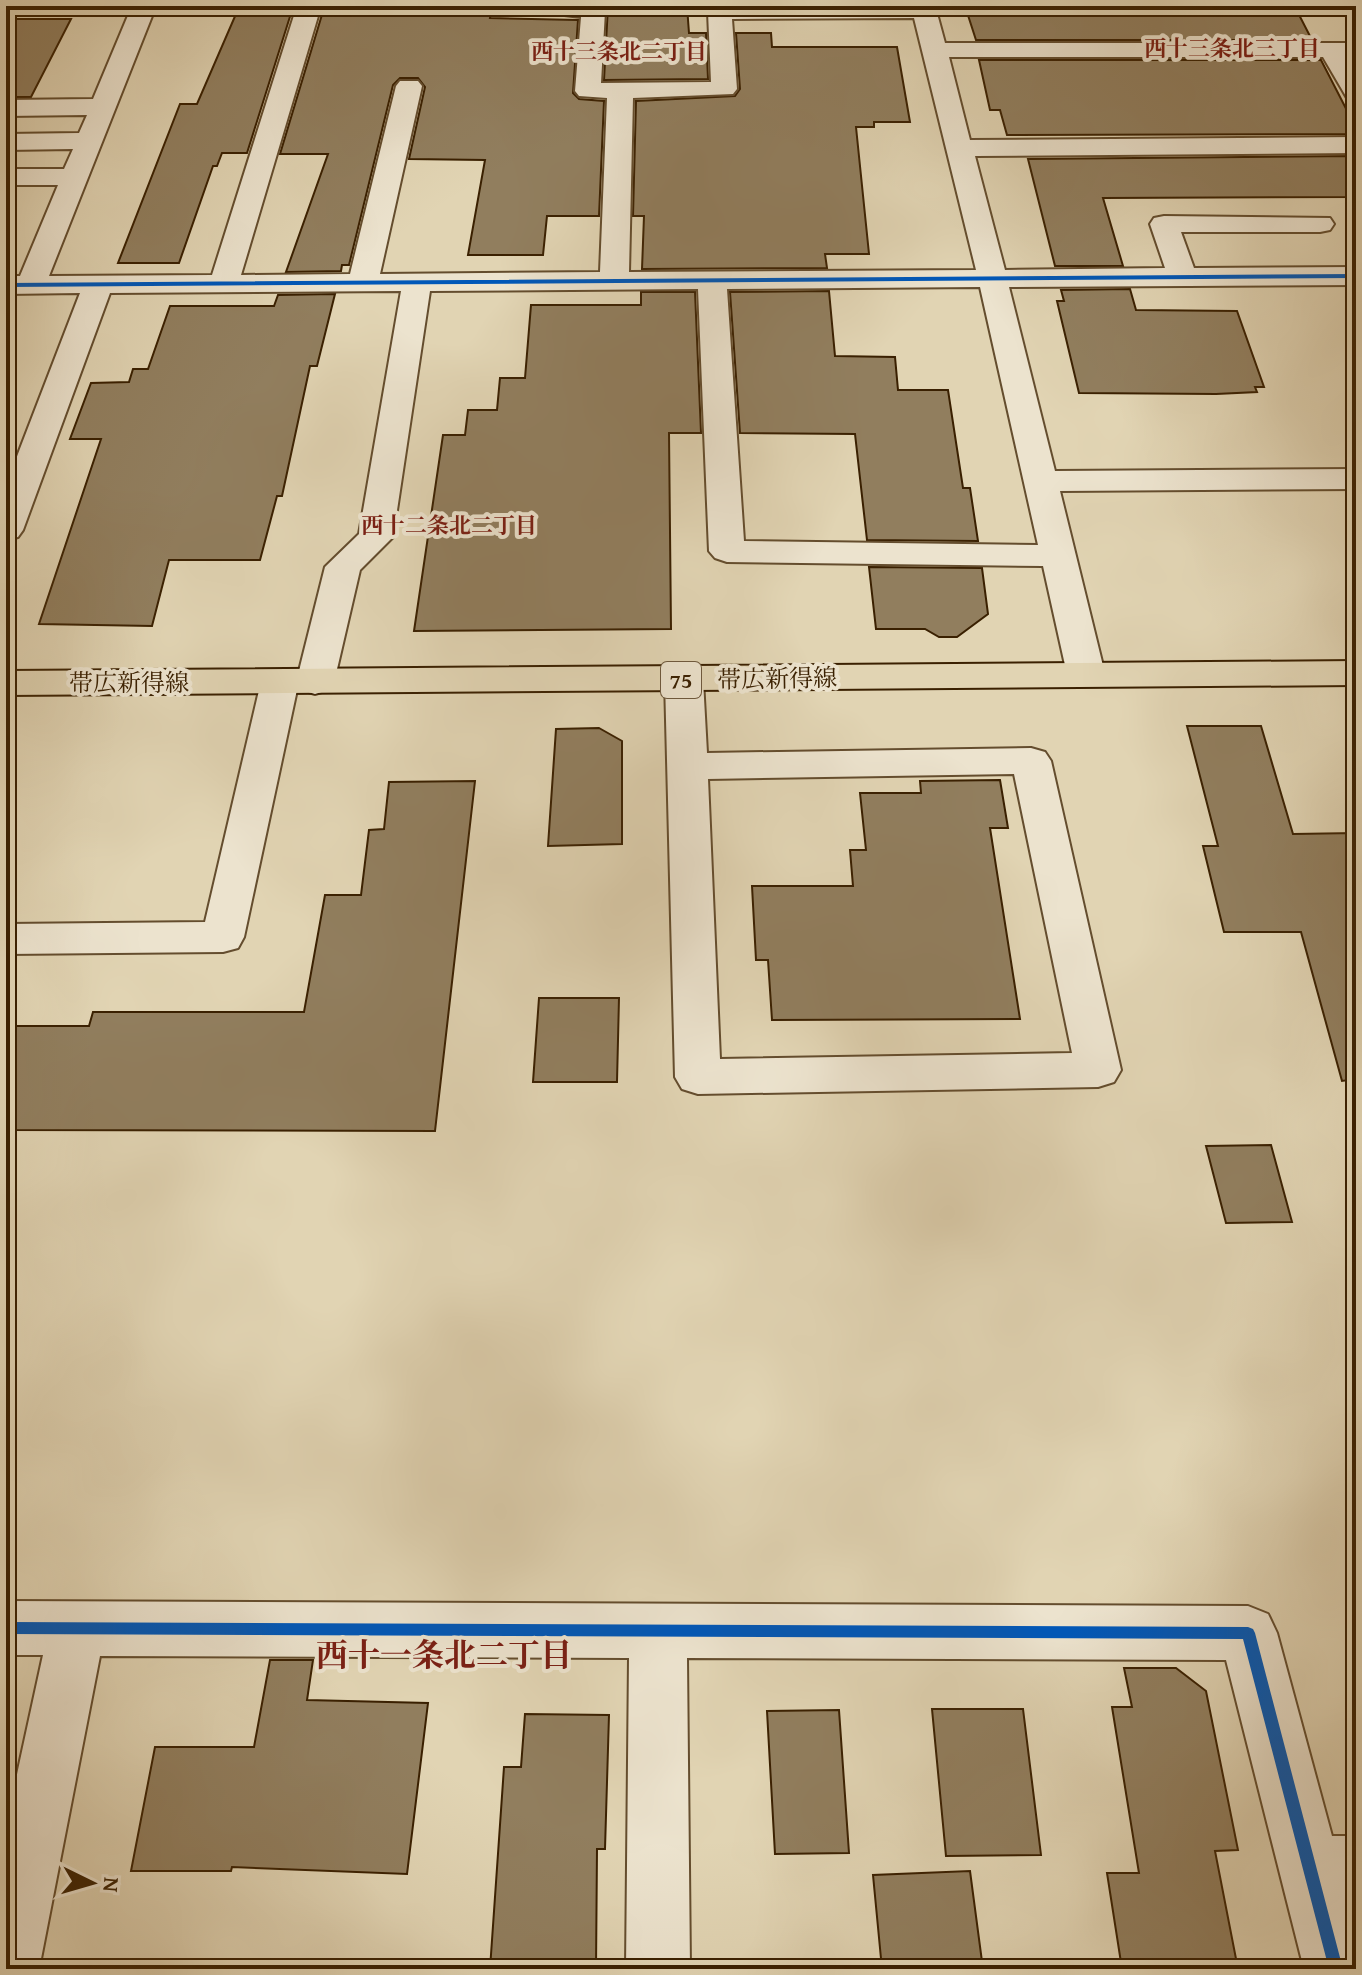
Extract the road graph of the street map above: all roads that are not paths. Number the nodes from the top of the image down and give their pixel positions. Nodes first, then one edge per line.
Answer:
1 (144, 6) edge
2 (309, 6) edge
3 (539, 6) edge
4 (924, 9) edge
5 (935, 50) junction
6 (1344, 50) edge
7 (409, 86) dead end
8 (620, 93) junction
9 (1356, 93) edge
10 (103, 107) junction
11 (6, 108) edge
12 (89, 141) junction
13 (6, 142) edge
14 (1356, 145) edge
15 (960, 148) junction
16 (6, 177) edge
17 (75, 177) junction
18 (1320, 224) dead end
19 (1356, 276) edge
20 (1183, 278) junction
21 (993, 280) junction
22 (417, 282) junction
23 (614, 282) junction
24 (712, 282) junction
25 (224, 283) junction
26 (363, 283) junction
27 (18, 285) edge
28 (98, 285) junction
29 (1356, 479) edge
30 (1041, 481) junction
31 (6, 530) edge
32 (1057, 556) junction
33 (1356, 673) edge
34 (1086, 674) junction
35 (684, 680) junction
36 (297, 682) junction
37 (6, 683) edge
38 (687, 766) junction
39 (6, 939) edge
40 (6, 1628) edge
41 (77, 1628) junction
42 (658, 1630) junction
43 (1333, 1868) edge
44 (7, 1969) edge
45 (658, 1969) edge
46 (1336, 1969) edge

1 - 10 street
2 - 25 street
3 - 8 street
4 - 5 street
4 - 8 street
5 - 6 street
5 - 15 street
6 - 9 street
7 - 26 street
8 - 23 street
10 - 11 street
10 - 12 street
12 - 13 street
12 - 17 street
14 - 15 street
15 - 21 street
16 - 17 street
17 - 27 street
18 - 20 street
19 - 20 street
20 - 21 street
21 - 24 street
21 - 30 street
22 - 23 street
22 - 26 street
22 - 36 street
23 - 24 street
24 - 32 street
25 - 26 street
25 - 28 street
27 - 28 street
28 - 31 street
29 - 30 street
30 - 32 street
32 - 34 street
33 - 34 main road, 帯広新得線 / 75
34 - 35 main road, 帯広新得線 / 75
35 - 36 main road, 帯広新得線 / 75
35 - 38 street
36 - 37 main road, 帯広新得線 / 75
36 - 39 street
38 - 38 street
40 - 41 street
41 - 42 street
41 - 44 street
42 - 43 street
42 - 45 street
43 - 46 street

